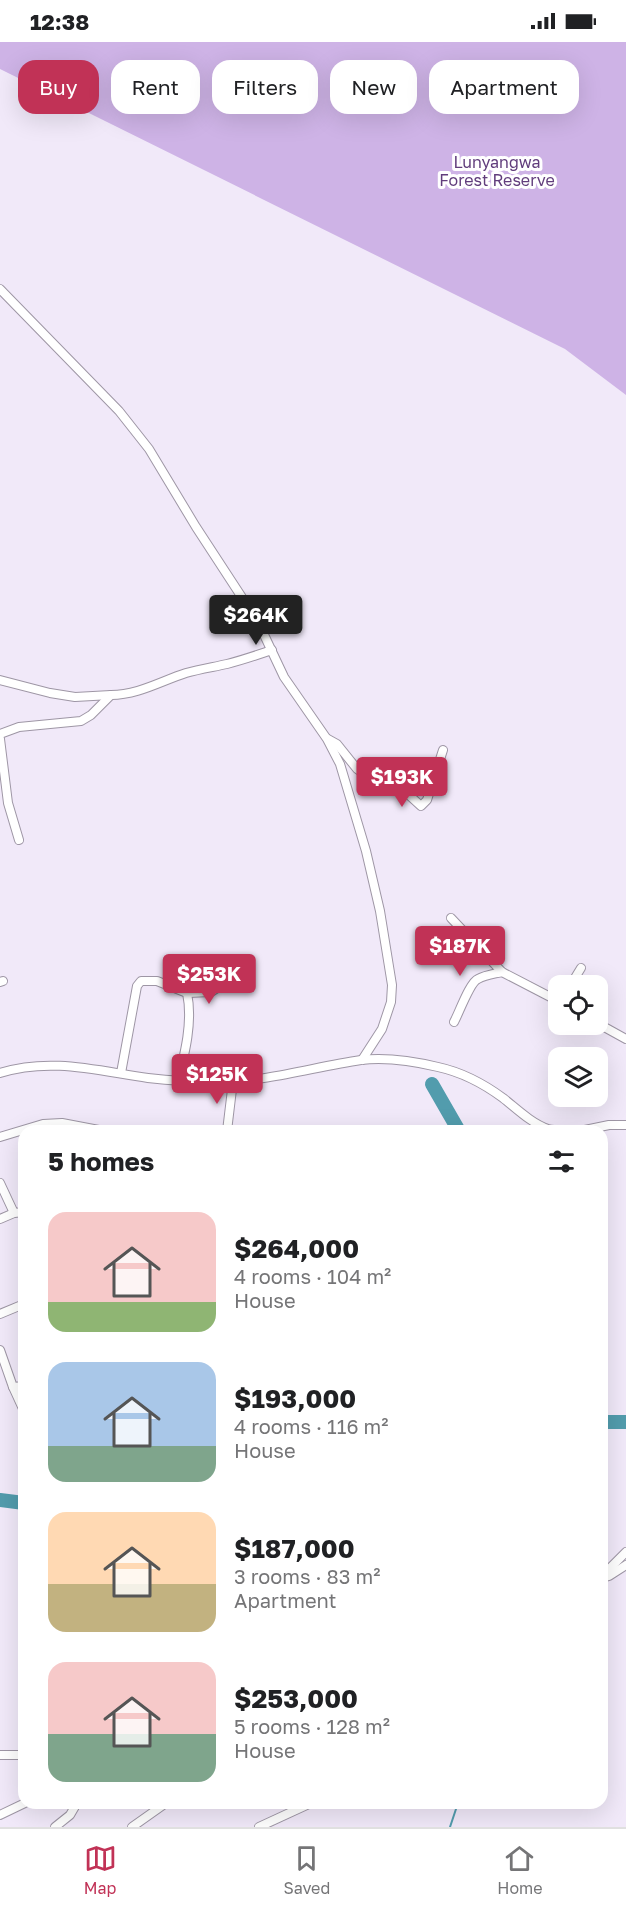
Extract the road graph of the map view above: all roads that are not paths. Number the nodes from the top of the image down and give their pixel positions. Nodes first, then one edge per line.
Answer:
1 (0, 289) edge
2 (272, 650) junction
3 (0, 680) edge
4 (111, 695) junction
5 (0, 734) edge
6 (0, 739) edge
7 (327, 739) junction
8 (443, 750) dead end
9 (19, 840) dead end
10 (451, 918) dead end
11 (581, 968) dead end
12 (502, 972) junction
13 (577, 975) edge
14 (222, 985) dead end
15 (187, 993) junction
16 (548, 996) edge
17 (454, 1022) dead end
18 (608, 1029) edge
19 (626, 1039) edge
20 (362, 1060) junction
21 (0, 1073) edge
22 (121, 1073) junction
23 (178, 1081) junction
24 (233, 1081) junction
25 (40, 1125) edge
26 (72, 1125) edge
27 (228, 1125) edge
28 (540, 1125) edge
29 (608, 1125) edge
30 (626, 1125) edge
31 (18, 1132) edge
32 (0, 1137) edge
33 (0, 1183) edge
34 (18, 1210) edge
35 (18, 1212) edge
36 (0, 1219) edge
37 (18, 1306) edge
38 (0, 1314) edge
39 (0, 1350) edge
40 (13, 1387) junction
41 (18, 1387) edge
42 (18, 1398) edge
43 (626, 1552) edge
44 (626, 1565) edge
45 (608, 1571) edge
46 (608, 1576) edge
47 (0, 1755) edge
48 (18, 1755) edge
49 (18, 1806) edge
50 (74, 1809) edge
51 (158, 1809) edge
52 (298, 1809) edge
53 (0, 1815) edge
54 (55, 1827) edge
55 (132, 1827) edge
56 (258, 1827) edge

1 - 2 street
2 - 4 street
2 - 7 street
3 - 4 street
4 - 5 street
6 - 9 street
7 - 8 street
7 - 20 street
10 - 12 street
11 - 13 street
12 - 16 street
12 - 17 street
14 - 15 street
15 - 22 street
15 - 23 street
18 - 19 street
20 - 24 street
20 - 28 street
21 - 22 street
22 - 23 street
23 - 24 street
24 - 27 street
25 - 26 street
29 - 30 street
31 - 32 street
33 - 34 street
35 - 36 street
37 - 38 street
39 - 40 street
40 - 41 street
40 - 42 street
43 - 45 street
44 - 46 street
47 - 48 street
49 - 53 street
50 - 54 street
51 - 55 street
52 - 56 street

